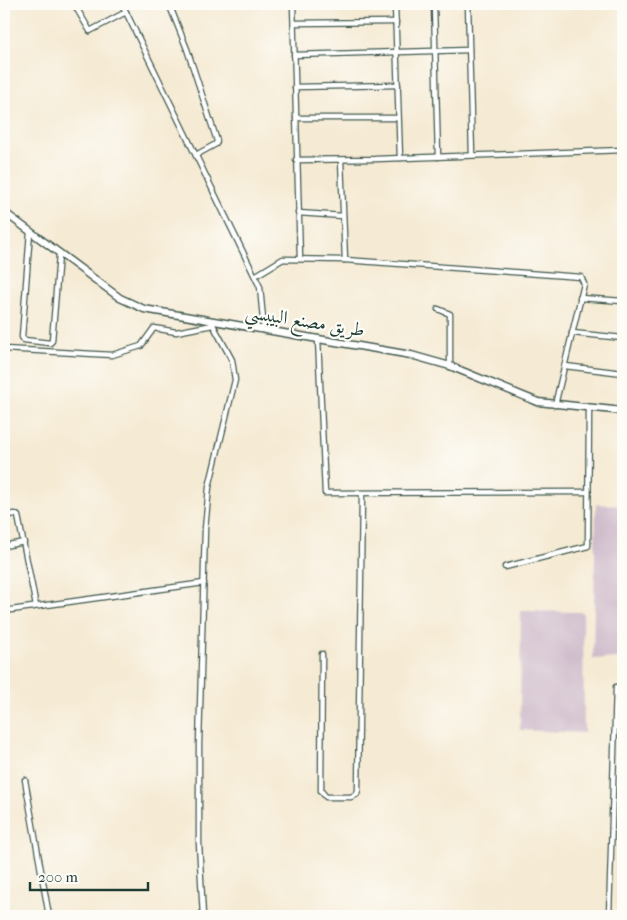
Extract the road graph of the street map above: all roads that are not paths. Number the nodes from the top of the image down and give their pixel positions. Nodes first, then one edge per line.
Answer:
1 (74, 4) edge
2 (122, 4) edge
3 (169, 4) edge
4 (293, 4) edge
5 (396, 4) edge
6 (434, 4) edge
7 (468, 4) edge
8 (126, 12) junction
9 (396, 22) junction
10 (294, 23) junction
11 (469, 50) junction
12 (435, 52) junction
13 (397, 53) junction
14 (294, 55) junction
15 (398, 85) junction
16 (295, 87) junction
17 (296, 118) junction
18 (398, 118) junction
19 (623, 150) edge
20 (196, 155) junction
21 (472, 155) junction
22 (438, 157) junction
23 (400, 158) junction
24 (296, 160) junction
25 (341, 160) junction
26 (4, 212) edge
27 (298, 213) junction
28 (343, 216) junction
29 (30, 232) junction
30 (59, 255) junction
31 (300, 259) junction
32 (345, 260) junction
33 (255, 276) junction
34 (580, 298) junction
35 (623, 301) edge
36 (438, 309) dead end
37 (212, 323) junction
38 (264, 330) junction
39 (572, 333) junction
40 (623, 338) edge
41 (318, 339) junction
42 (4, 349) edge
43 (450, 366) junction
44 (565, 366) junction
45 (623, 373) edge
46 (555, 405) junction
47 (589, 408) junction
48 (623, 411) edge
49 (588, 492) junction
50 (362, 495) junction
51 (4, 516) edge
52 (24, 542) junction
53 (4, 546) edge
54 (505, 567) dead end
55 (204, 583) junction
56 (36, 606) junction
57 (4, 611) edge
58 (322, 654) dead end
59 (623, 688) edge
60 (25, 780) dead end
61 (49, 916) edge
62 (203, 916) edge
63 (609, 916) edge

1 - 8 street
2 - 8 street
3 - 20 street
4 - 10 street
5 - 9 street
6 - 12 street
7 - 11 street
8 - 20 street
9 - 10 street
9 - 13 street
10 - 14 street
11 - 12 street
11 - 21 street
12 - 13 street
12 - 22 street
13 - 14 street
13 - 15 street
14 - 16 street
15 - 16 street
15 - 18 street
16 - 17 street
17 - 18 street
17 - 24 street
18 - 23 street
19 - 21 street
20 - 33 street
21 - 22 street
22 - 23 street
23 - 25 street
24 - 25 street
24 - 27 street
25 - 28 street
26 - 29 main road, طريق مصنع البيبسي
27 - 28 street
27 - 31 street
28 - 32 street
29 - 30 main road, طريق مصنع البيبسي
29 - 30 street
30 - 37 main road, طريق مصنع البيبسي
31 - 32 street
31 - 33 street
32 - 34 street
33 - 38 street
34 - 35 street
34 - 39 street
36 - 43 street
37 - 38 main road, طريق مصنع البيبسي
37 - 42 street
37 - 55 street
38 - 41 main road, طريق مصنع البيبسي
39 - 40 street
39 - 44 street
41 - 43 main road, طريق مصنع البيبسي
41 - 50 street
43 - 46 main road, طريق مصنع البيبسي
44 - 45 street
44 - 46 street
46 - 47 main road, طريق مصنع البيبسي
47 - 48 main road, طريق مصنع البيبسي
47 - 49 street
49 - 50 street
49 - 54 street
50 - 58 street
51 - 52 street
52 - 53 street
52 - 56 street
55 - 56 street
55 - 62 street
56 - 57 street
59 - 63 street
60 - 61 street

